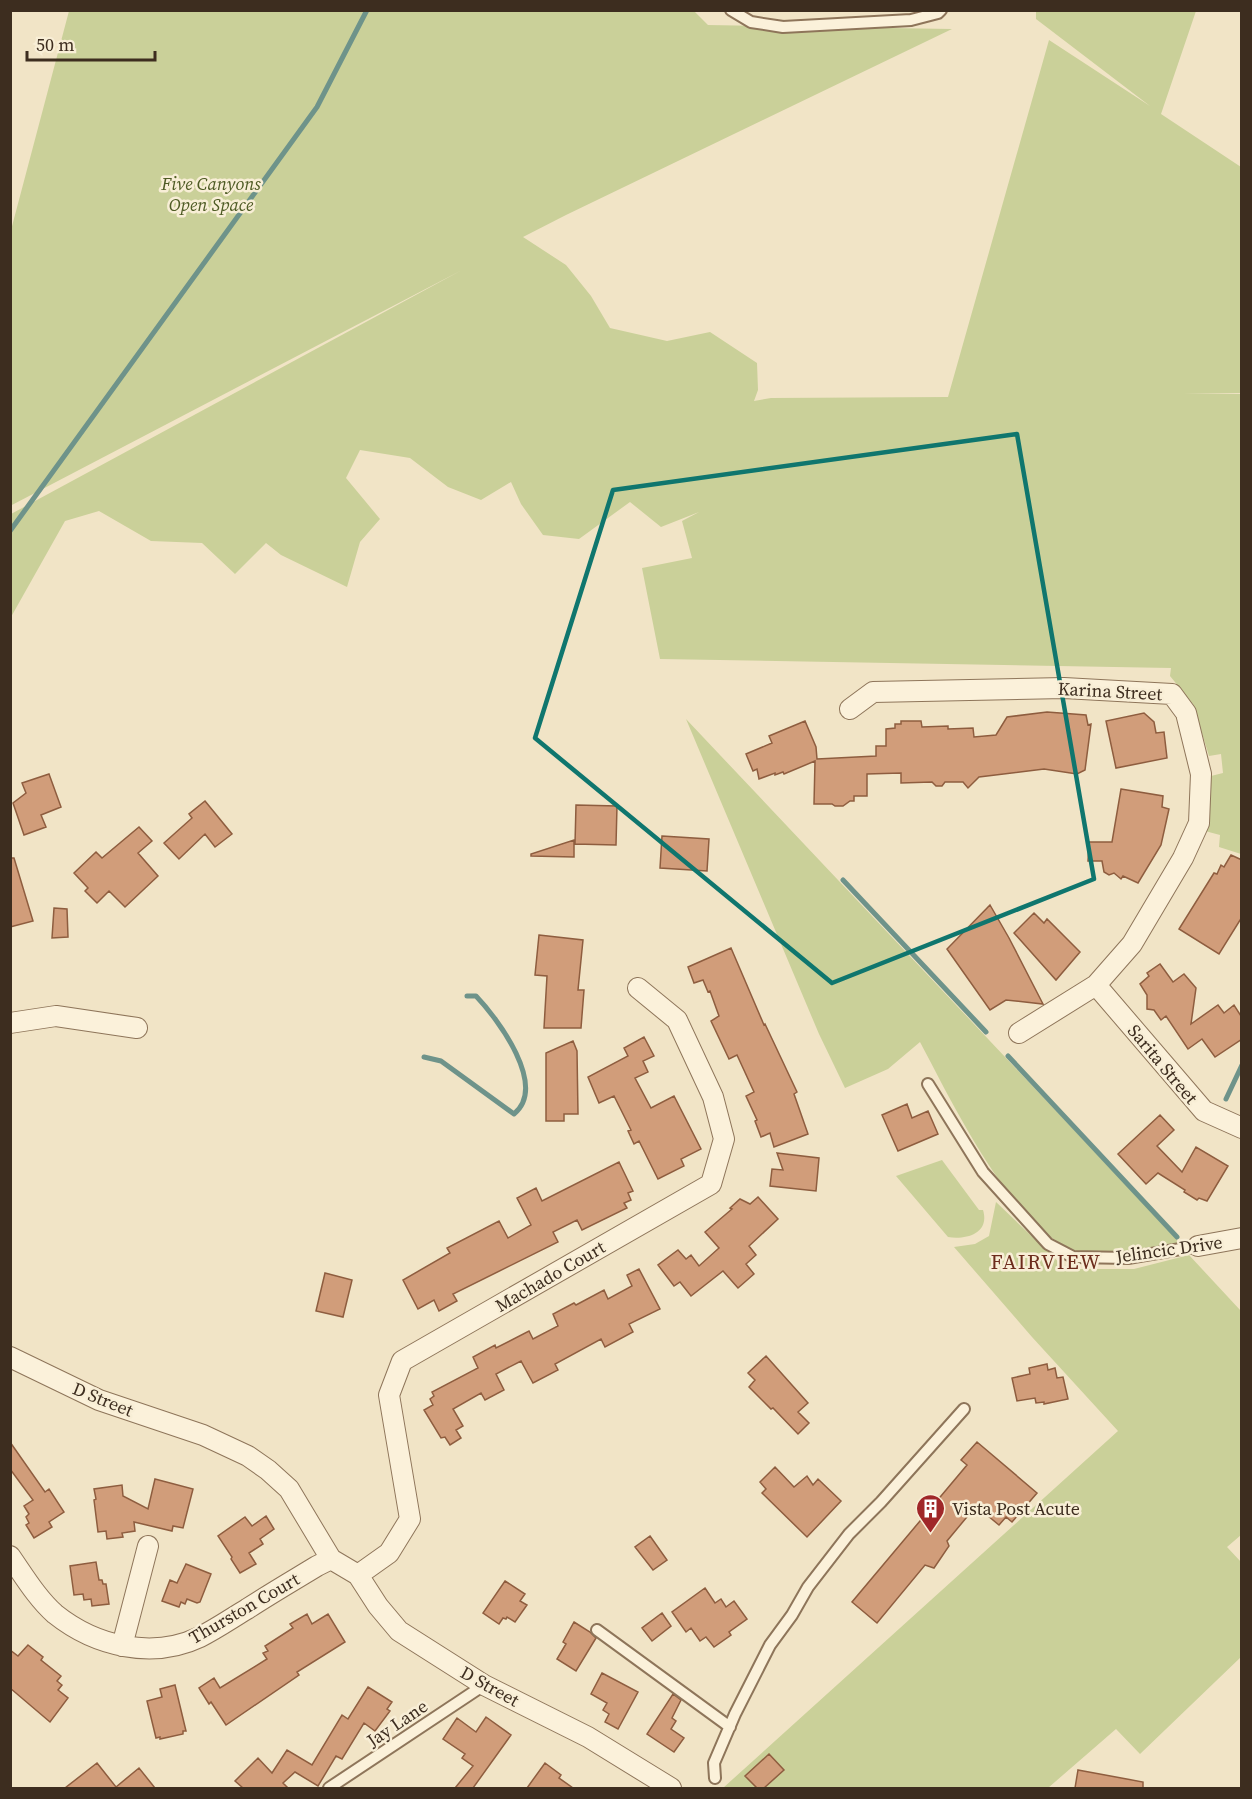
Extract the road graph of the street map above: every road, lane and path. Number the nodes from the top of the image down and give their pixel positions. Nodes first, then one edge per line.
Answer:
1 (731, 10) edge
2 (940, 10) edge
3 (850, 709) dead end
4 (1096, 985) junction
5 (638, 988) dead end
6 (10, 1023) edge
7 (137, 1028) dead end
8 (1018, 1033) dead end
9 (928, 1084) dead end
10 (1242, 1128) edge
11 (1242, 1238) edge
12 (1198, 1246) joint
13 (10, 1357) edge
14 (964, 1409) dead end
15 (148, 1546) dead end
16 (10, 1556) edge
17 (331, 1559) junction
18 (358, 1575) junction
19 (597, 1630) dead end
20 (122, 1646) junction
21 (484, 1685) junction
22 (730, 1727) junction
23 (715, 1778) dead end
24 (329, 1788) edge
25 (671, 1788) edge

1 - 2 lane
3 - 4 street, Karina Street
4 - 8 street, Karina Street
4 - 10 street, Sarita Street
5 - 18 street, Machado Court
6 - 7 street
9 - 12 lane, Jelincic Drive
11 - 12 street, Jelincic Drive
13 - 17 street, D Street
14 - 22 lane
15 - 20 street
16 - 20 street, Thurston Court
17 - 18 street, D Street
17 - 20 street, Thurston Court
18 - 21 street, D Street
19 - 22 lane
21 - 24 lane, Jay Lane
21 - 25 street, D Street
22 - 23 lane

